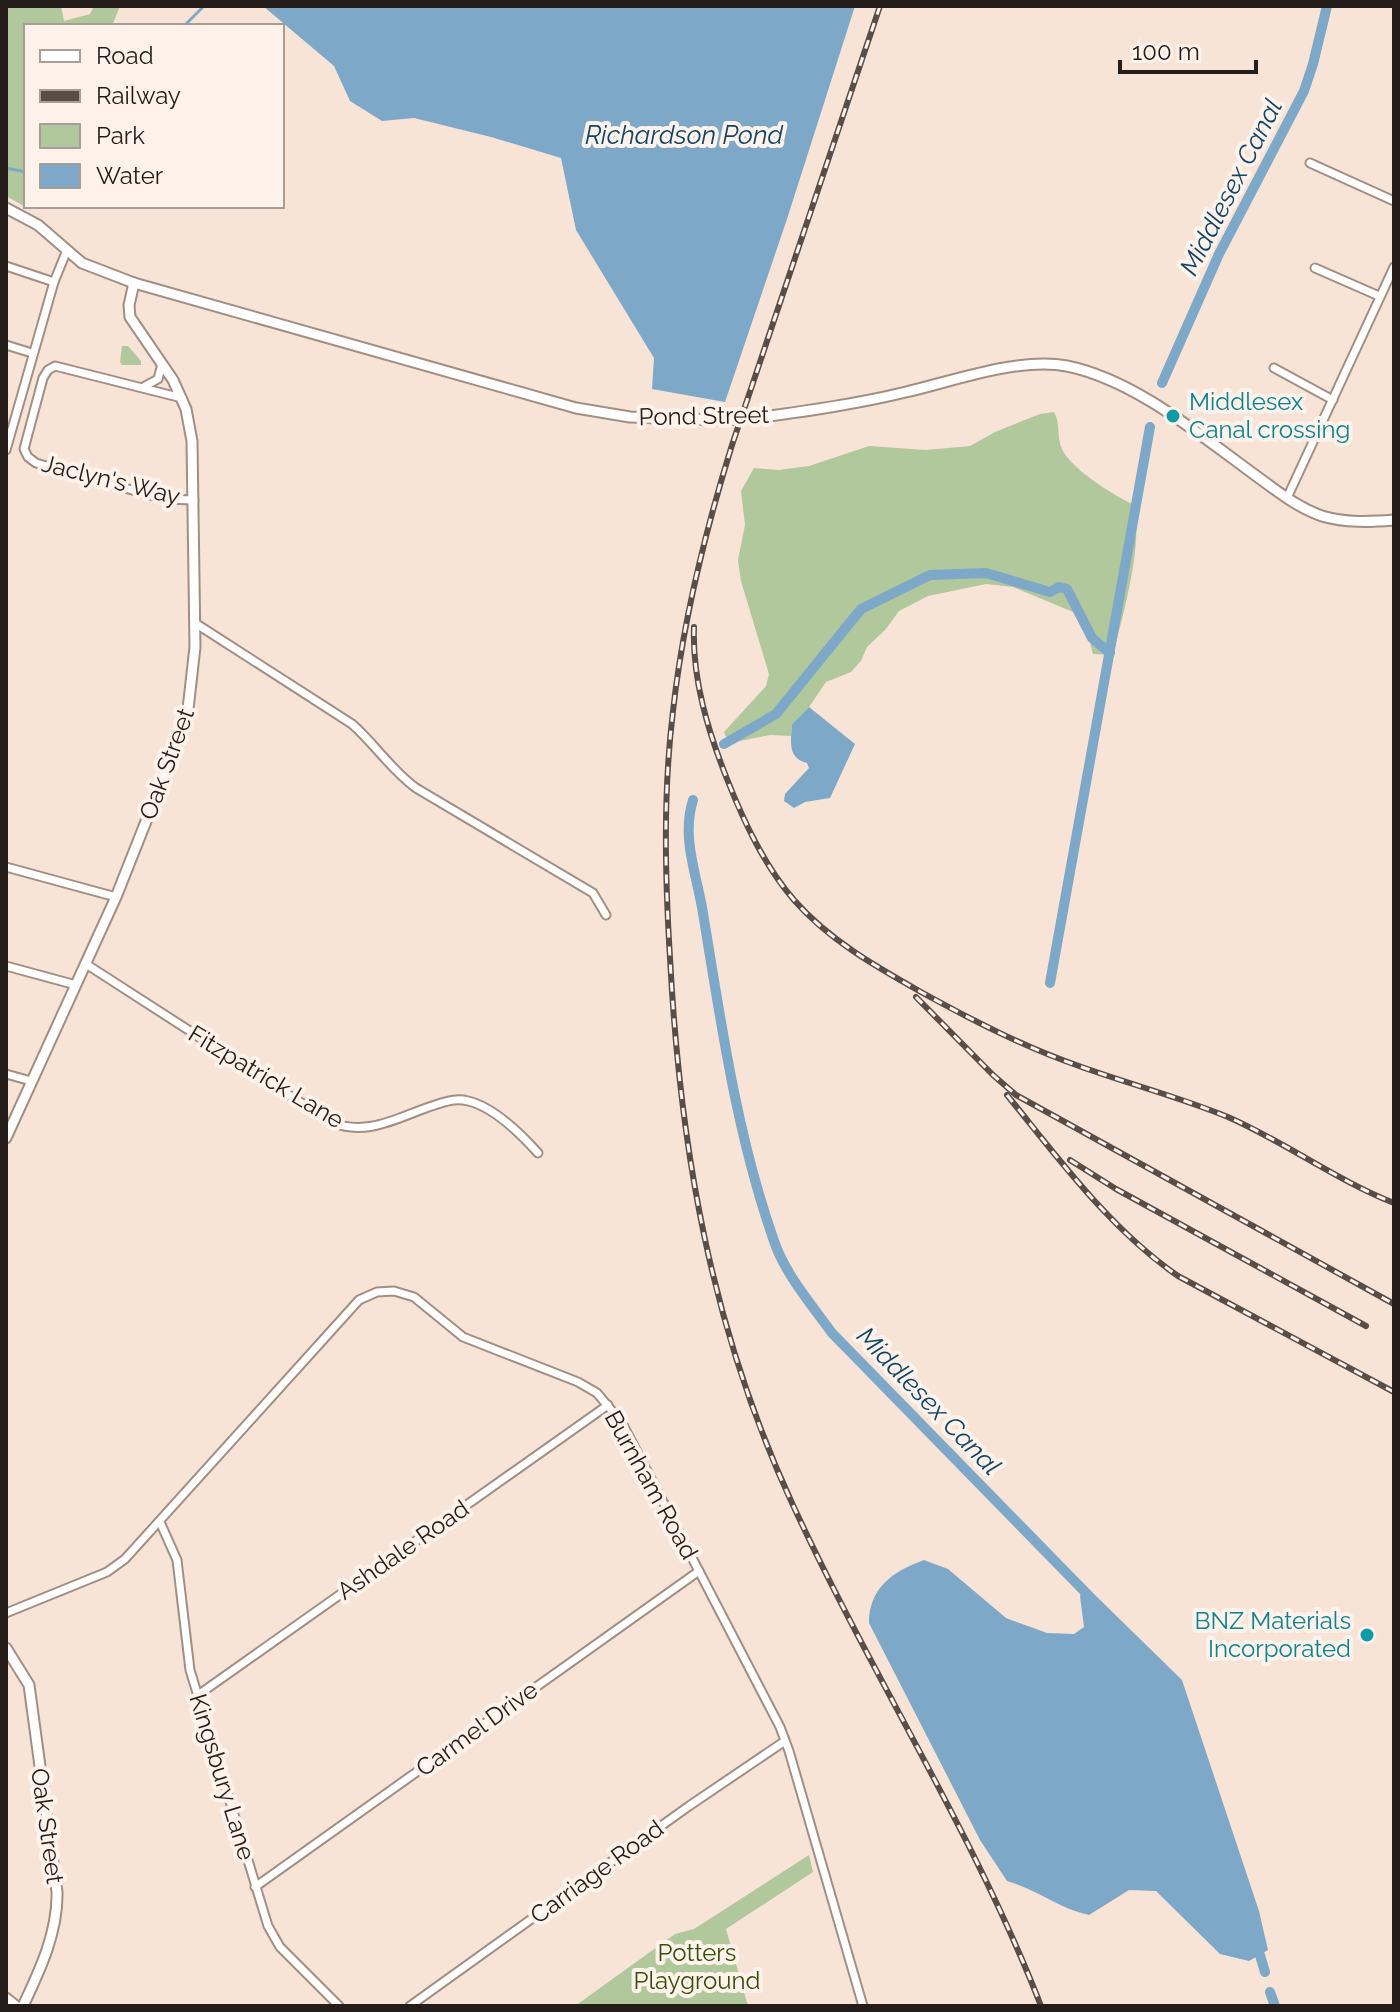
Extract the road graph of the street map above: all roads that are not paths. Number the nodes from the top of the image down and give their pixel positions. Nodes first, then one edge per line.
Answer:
1 (1310, 163) dead end
2 (1394, 201) edge
3 (6, 208) edge
4 (67, 250) junction
5 (6, 266) edge
6 (1394, 267) edge
7 (1315, 268) dead end
8 (54, 282) junction
9 (134, 283) junction
10 (1379, 296) junction
11 (6, 345) edge
12 (32, 353) junction
13 (160, 358) junction
14 (1274, 368) dead end
15 (139, 387) junction
16 (182, 398) junction
17 (1333, 400) junction
18 (6, 449) edge
19 (1287, 498) junction
20 (194, 500) junction
21 (1394, 520) edge
22 (195, 623) junction
23 (6, 867) edge
24 (116, 897) junction
25 (606, 915) dead end
26 (86, 964) junction
27 (6, 966) edge
28 (76, 985) junction
29 (6, 1074) edge
30 (31, 1081) junction
31 (6, 1138) edge
32 (538, 1153) dead end
33 (608, 1405) junction
34 (160, 1522) junction
35 (699, 1571) junction
36 (6, 1613) edge
37 (6, 1648) edge
38 (198, 1695) junction
39 (785, 1741) junction
40 (255, 1887) junction
41 (6, 1998) edge
42 (16, 2006) edge
43 (23, 2006) edge
44 (339, 2006) edge
45 (410, 2006) edge
46 (863, 2006) edge

1 - 2 street
3 - 4 street, Pond Street
4 - 8 street
4 - 9 street, Pond Street
5 - 8 street
6 - 10 street
7 - 10 street
8 - 12 street
9 - 13 street, Oak Street
9 - 19 street, Pond Street, bridge
10 - 17 street
11 - 12 street
12 - 18 street
13 - 15 street
13 - 16 street, Oak Street
14 - 17 street
15 - 16 street
15 - 20 street, Jaclyn's Way
16 - 20 street, Oak Street
17 - 19 street
19 - 21 street, Pond Street
20 - 22 street, Oak Street
22 - 24 street, Oak Street
22 - 25 street
23 - 24 street
24 - 26 street, Oak Street
26 - 28 street, Oak Street
26 - 32 street, Fitzpatrick Lane
27 - 28 street
28 - 30 street, Oak Street
29 - 30 street
30 - 31 street, Oak Street
33 - 34 street, Burnham Road
33 - 35 street, Burnham Road
33 - 38 street, Ashdale Road
34 - 36 street, Burnham Road
34 - 38 street, Kingsbury Lane
35 - 39 street, Burnham Road
35 - 40 street, Carmel Drive
37 - 43 street, Oak Street
38 - 40 street, Kingsbury Lane
39 - 45 street, Carriage Road
39 - 46 street, Burnham Road
40 - 44 street, Kingsbury Lane
41 - 42 street

